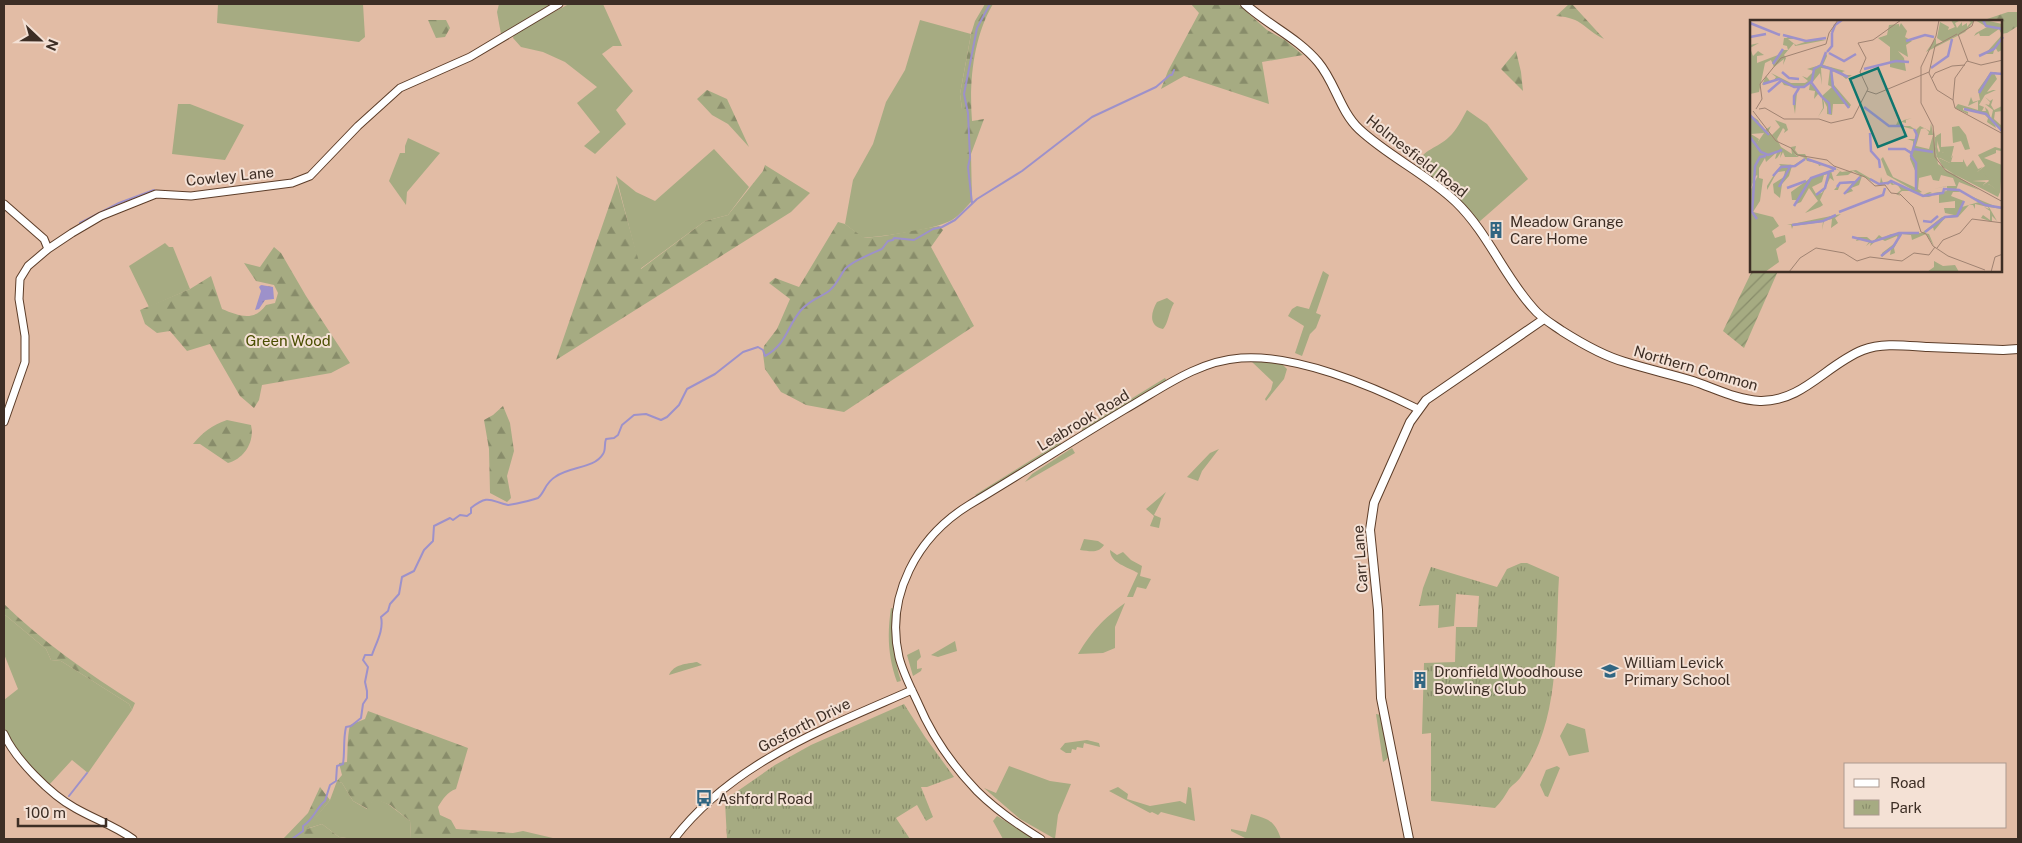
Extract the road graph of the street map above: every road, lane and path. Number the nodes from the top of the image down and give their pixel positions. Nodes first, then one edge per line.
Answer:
1 (559, 4) edge
2 (1245, 4) edge
3 (4, 204) edge
4 (44, 240) junction
5 (60, 241) junction
6 (48, 249) junction
7 (1544, 319) junction
8 (2018, 349) edge
9 (1418, 409) junction
10 (4, 422) edge
11 (912, 690) junction
12 (4, 734) edge
13 (133, 839) edge
14 (674, 839) edge
15 (1041, 839) edge
16 (1409, 839) edge

1 - 5 street, Cowley Lane
2 - 7 main road, Holmesfield Road
3 - 4 street
4 - 5 street
4 - 6 street
5 - 6 street, Cowley Lane
6 - 10 street, Cowley Lane
7 - 8 main road, Northern Common
7 - 9 main road, Carr Lane
9 - 11 street, Leabrook Road
9 - 16 main road, Carr Lane
11 - 14 street, Gosforth Drive
11 - 15 street, Leabrook Road
12 - 13 street

